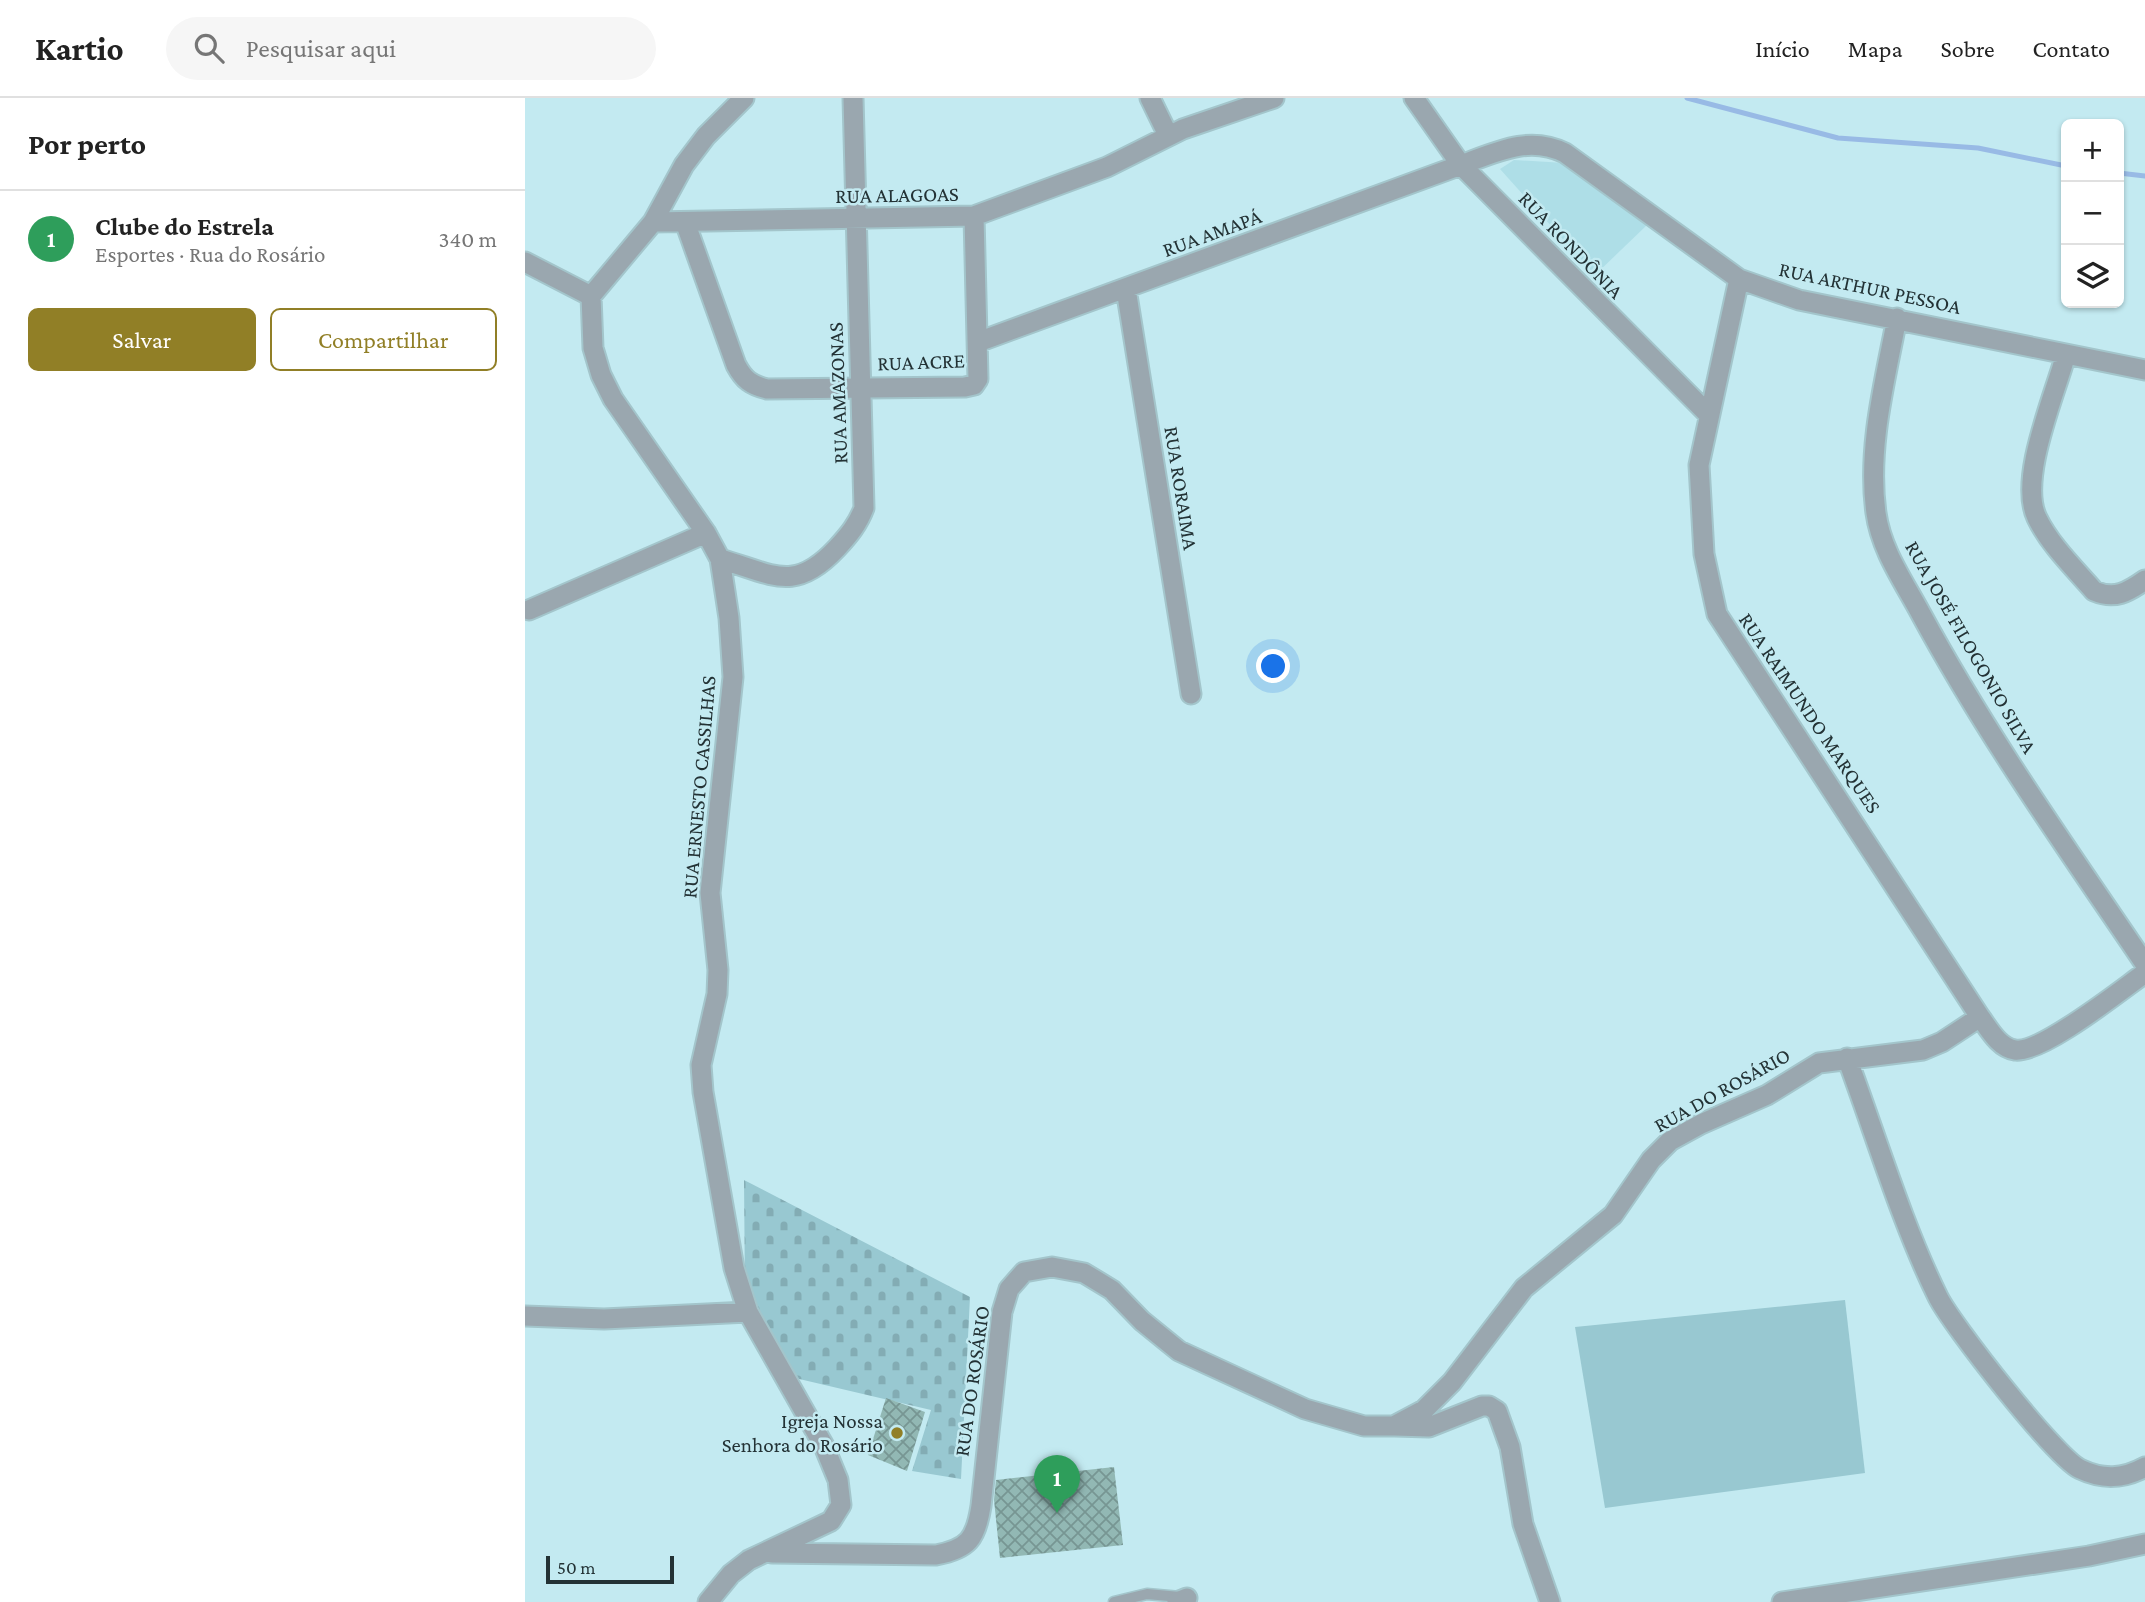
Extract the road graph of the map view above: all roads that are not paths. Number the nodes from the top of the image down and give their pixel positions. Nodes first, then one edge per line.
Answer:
1 (744, 98) edge
2 (853, 98) edge
3 (1150, 98) edge
4 (1274, 98) edge
5 (1414, 98) edge
6 (1168, 135) junction
7 (1461, 165) junction
8 (974, 216) junction
9 (856, 219) junction
10 (653, 222) junction
11 (685, 222) junction
12 (525, 262) edge
13 (1739, 279) junction
14 (1126, 289) junction
15 (591, 296) junction
16 (1897, 318) junction
17 (978, 342) junction
18 (2066, 354) junction
19 (2145, 370) edge
20 (860, 387) junction
21 (1708, 415) junction
22 (706, 533) junction
23 (720, 559) junction
24 (2145, 580) edge
25 (529, 611) dead end
26 (1191, 694) dead end
27 (2145, 964) edge
28 (2145, 973) edge
29 (1980, 1017) junction
30 (1847, 1058) junction
31 (748, 1312) junction
32 (525, 1316) edge
33 (1394, 1426) junction
34 (2145, 1467) edge
35 (2145, 1544) edge
36 (768, 1553) junction
37 (731, 1574) junction
38 (1182, 1600) edge
39 (708, 1602) edge
40 (730, 1602) edge
41 (1114, 1602) edge
42 (1550, 1602) edge
43 (1782, 1602) edge

1 - 10 street
2 - 9 street, RUA AMAZONAS
3 - 6 street
4 - 6 street, RUA ALAGOAS
5 - 7 street, RUA RONDÔNIA
6 - 8 street, RUA ALAGOAS
7 - 13 street, RUA ARTHUR PESSOA
7 - 14 street, RUA AMAPÁ
7 - 21 street, RUA RONDÔNIA
8 - 9 street, RUA ALAGOAS
8 - 17 street, RUA ACRE
9 - 11 street, RUA ALAGOAS
9 - 20 street, RUA AMAZONAS
10 - 11 street, RUA ALAGOAS
10 - 15 street
11 - 20 street, RUA ACRE
12 - 15 street
13 - 16 street, RUA ARTHUR PESSOA
13 - 21 street, RUA RAIMUNDO MARQUES
14 - 17 street, RUA AMAPÁ
14 - 26 street, RUA RORAIMA
15 - 22 street, RUA ERNESTO CASSILHAS
16 - 18 street, RUA ARTHUR PESSOA
16 - 27 street, RUA JOSÉ FILOGONIO SILVA
17 - 20 street, RUA ACRE
18 - 19 street, RUA ARTHUR PESSOA
18 - 24 street
20 - 23 street, RUA AMAZONAS
21 - 29 street, RUA RAIMUNDO MARQUES
22 - 23 street, RUA ERNESTO CASSILHAS
22 - 25 street
23 - 31 street, RUA ERNESTO CASSILHAS
28 - 29 street
29 - 30 street, RUA DO ROSÁRIO
30 - 33 street, RUA DO ROSÁRIO
30 - 34 street
31 - 32 street
31 - 36 street, RUA ERNESTO CASSILHAS
33 - 36 street, RUA DO ROSÁRIO
33 - 42 street, RUA DO ROSÁRIO
35 - 43 street
36 - 37 street, RUA ERNESTO CASSILHAS
37 - 39 street, RUA ERNESTO CASSILHAS
37 - 40 street
38 - 41 lane

